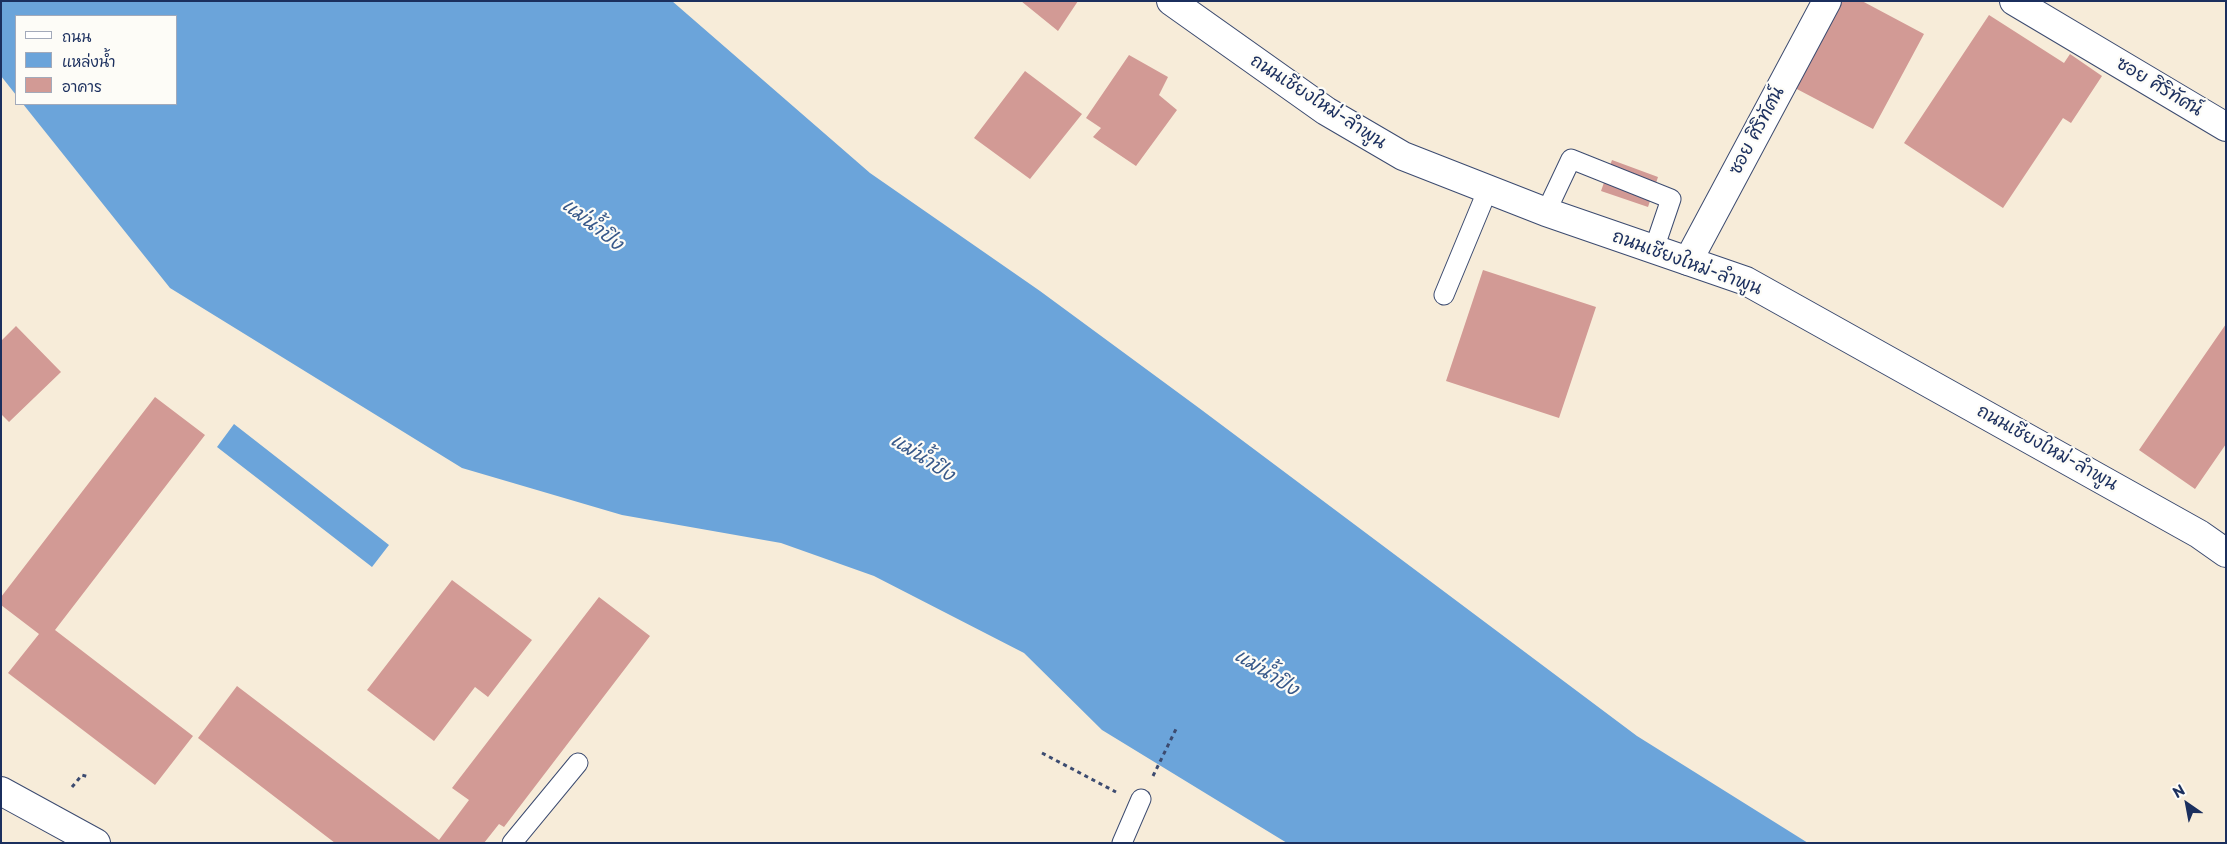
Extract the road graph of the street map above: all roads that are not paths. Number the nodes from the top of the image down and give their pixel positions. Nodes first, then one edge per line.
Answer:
1 (1171, 1) edge
2 (1827, 1) edge
3 (2014, 1) edge
4 (2226, 127) edge
5 (1488, 189) junction
6 (1546, 212) junction
7 (1654, 249) junction
8 (1688, 261) junction
9 (1444, 294) dead end
10 (2226, 553) edge
11 (578, 763) dead end
12 (1, 791) edge
13 (1140, 802) road end
14 (87, 840) edge
15 (512, 843) edge
16 (1122, 843) edge

1 - 5 main road, ถนนเชียงใหม่-ลำพูน
2 - 8 main road, ซอย ศิริทัศน์
3 - 4 main road, ซอย ศิริทัศน์
5 - 6 main road, ถนนเชียงใหม่-ลำพูน
5 - 9 lane
6 - 7 main road, ถนนเชียงใหม่-ลำพูน
6 - 7 lane
7 - 8 main road, ถนนเชียงใหม่-ลำพูน
8 - 10 main road, ถนนเชียงใหม่-ลำพูน
11 - 15 lane
12 - 14 main road
13 - 16 lane

